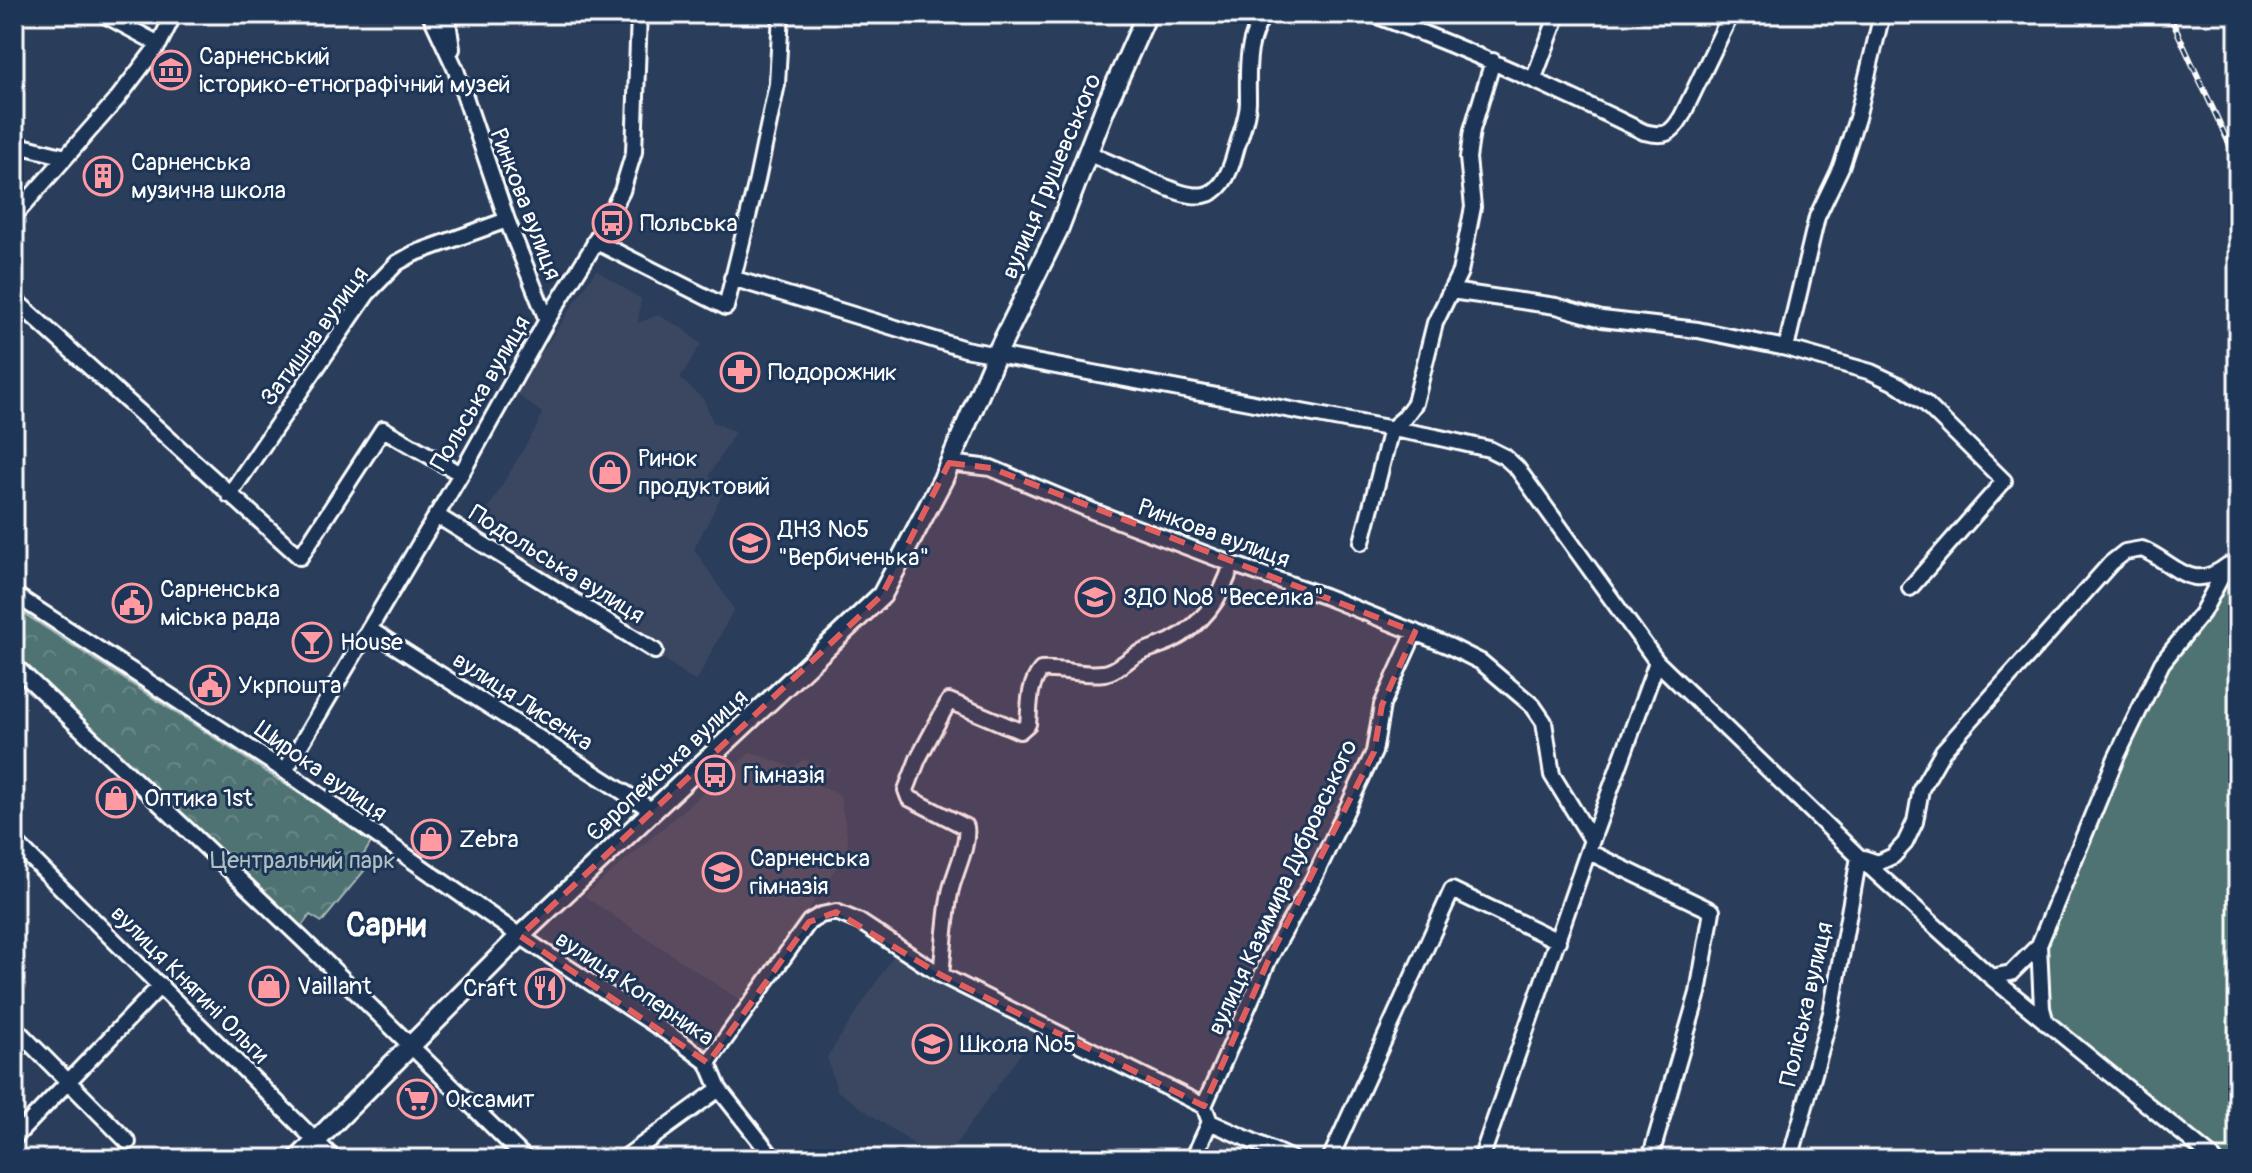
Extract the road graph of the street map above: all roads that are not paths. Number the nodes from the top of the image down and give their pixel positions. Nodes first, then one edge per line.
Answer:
1 (103, 14) edge
2 (174, 14) edge
3 (430, 14) edge
4 (447, 14) edge
5 (639, 14) edge
6 (781, 14) edge
7 (1147, 14) edge
8 (1264, 14) edge
9 (1372, 14) edge
10 (1558, 14) edge
11 (1731, 14) edge
12 (1882, 14) edge
13 (159, 44) junction
14 (1493, 61) junction
15 (456, 70) junction
16 (1534, 78) junction
17 (14, 144) edge
18 (1087, 153) junction
19 (66, 157) junction
20 (14, 216) edge
21 (507, 220) junction
22 (595, 241) junction
23 (732, 278) junction
24 (1451, 291) junction
25 (14, 299) edge
26 (547, 320) junction
27 (1786, 348) junction
28 (996, 355) junction
29 (1391, 429) junction
30 (953, 455) junction
31 (461, 474) junction
32 (229, 495) junction
33 (436, 515) junction
34 (1362, 542) dead end
35 (1232, 564) junction
36 (1910, 588) dead end
37 (14, 594) edge
38 (369, 629) junction
39 (1415, 632) junction
40 (655, 651) dead end
41 (1657, 662) junction
42 (14, 665) edge
43 (285, 771) junction
44 (653, 811) junction
45 (14, 841) edge
46 (1591, 846) junction
47 (1859, 857) junction
48 (520, 936) junction
49 (1558, 941) junction
50 (2039, 945) junction
51 (941, 975) junction
52 (1991, 977) junction
53 (161, 985) junction
54 (2047, 1023) junction
55 (14, 1027) edge
56 (412, 1047) junction
57 (708, 1063) junction
58 (69, 1084) junction
59 (719, 1089) junction
60 (1204, 1106) junction
61 (1210, 1122) junction
62 (14, 1138) edge
63 (128, 1142) dead end
64 (316, 1142) junction
65 (298, 1159) edge
66 (334, 1159) edge
67 (526, 1159) edge
68 (623, 1159) edge
69 (774, 1159) edge
70 (1193, 1159) edge
71 (1292, 1159) edge
72 (1330, 1159) edge
73 (1481, 1159) edge
74 (1650, 1159) edge
75 (1790, 1159) edge
76 (2214, 1159) edge

1 - 13 street
2 - 13 street
3 - 15 street, Ринкова вулиця
4 - 15 street
5 - 22 street, Польська вулиця
6 - 23 street
7 - 18 main road, вулиця Грушевського
8 - 18 street
9 - 14 street
10 - 16 street
11 - 16 street
12 - 27 street
13 - 19 street
14 - 16 street
14 - 24 street
15 - 21 street, Ринкова вулиця
17 - 19 street
18 - 28 main road, вулиця Грушевського
19 - 20 street
21 - 26 street, Ринкова вулиця
21 - 32 street, Затишна вулиця
22 - 23 street
22 - 26 street, Польська вулиця
23 - 28 street
24 - 27 street
24 - 29 street
25 - 32 street
26 - 31 street, Польська вулиця
27 - 36 street
28 - 29 street
28 - 30 main road, Європейська вулиця
29 - 34 street
29 - 41 street
30 - 35 street, Ринкова вулиця
30 - 44 main road, Європейська вулиця
31 - 32 street
31 - 33 street, Польська вулиця
33 - 38 street, Польська вулиця
33 - 40 street, Подольська вулиця
35 - 39 street, Ринкова вулиця
35 - 51 street
37 - 43 street, Широка вулиця
38 - 43 street, Польська вулиця
38 - 44 street, вулиця Лисенка
39 - 46 street, Ринкова вулиця
39 - 60 street, вулиця Казимира Дубровського
41 - 46 street
41 - 47 street
42 - 56 street
43 - 48 street, Широка вулиця
44 - 48 main road, Європейська вулиця
45 - 53 street, вулиця Княгині Ольги
46 - 49 street
46 - 74 street
47 - 50 street
47 - 52 street
47 - 75 street, Поліська вулиця
48 - 56 main road, Європейська вулиця
48 - 57 street, вулиця Коперника
49 - 72 street
49 - 73 street
50 - 52 street
50 - 54 street
51 - 57 street
51 - 60 street
52 - 54 street
53 - 58 street
53 - 64 street, вулиця Княгині Ольги
54 - 76 street
55 - 58 street
56 - 64 main road, Європейська вулиця
56 - 67 street
57 - 59 street, вулиця Коперника
58 - 62 street
58 - 63 street
59 - 68 street
59 - 69 street, вулиця Коперника
60 - 61 street
61 - 70 street
61 - 71 street
64 - 65 main road, Європейська вулиця
64 - 66 street, вулиця Княгині Ольги

